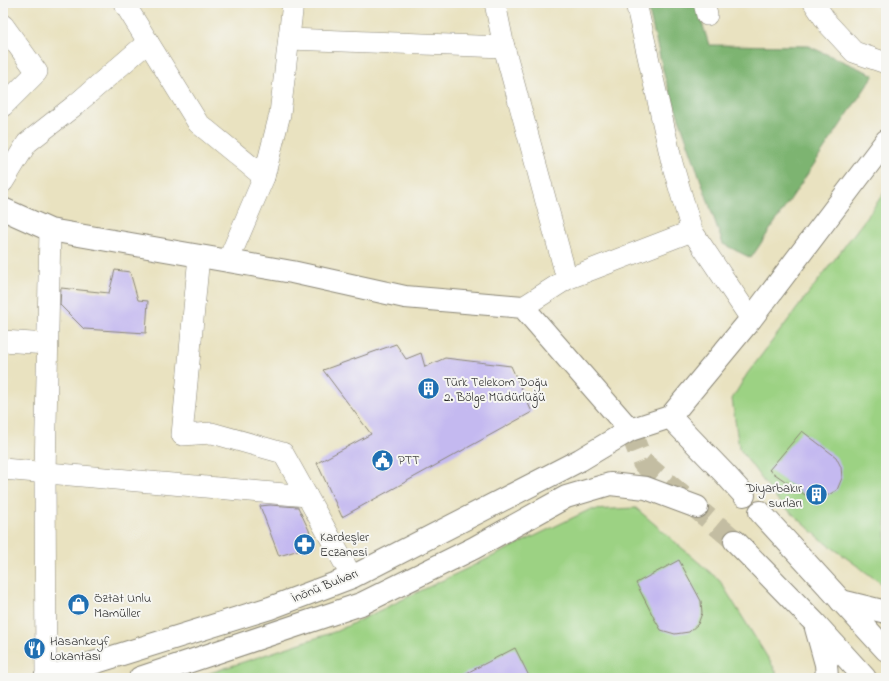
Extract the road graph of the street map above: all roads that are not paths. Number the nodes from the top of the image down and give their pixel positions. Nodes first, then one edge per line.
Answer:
1 (124, 3) edge
2 (293, 3) edge
3 (495, 3) edge
4 (636, 3) edge
5 (814, 3) edge
6 (3, 25) edge
7 (289, 38) junction
8 (148, 42) junction
9 (504, 47) junction
10 (886, 63) edge
11 (3, 106) edge
12 (886, 141) edge
13 (264, 177) junction
14 (3, 182) edge
15 (3, 208) edge
16 (50, 230) junction
17 (692, 231) junction
18 (199, 256) junction
19 (228, 261) junction
20 (567, 279) junction
21 (523, 307) junction
22 (751, 319) junction
23 (3, 341) edge
24 (47, 344) junction
25 (670, 417) junction
26 (630, 430) junction
27 (3, 469) edge
28 (45, 474) junction
29 (744, 495) dead end
30 (307, 496) junction
31 (697, 507) dead end
32 (760, 512) dead end
33 (735, 541) tunnel mouth
34 (352, 577) junction
35 (841, 601) junction
36 (886, 612) edge
37 (814, 623) junction
38 (886, 650) edge
39 (46, 678) edge
40 (140, 678) edge
41 (827, 678) edge
42 (865, 678) edge

1 - 8 street
2 - 7 street
3 - 9 street
4 - 17 street
5 - 10 street
6 - 11 street
7 - 9 street
7 - 13 street
8 - 13 street
8 - 14 street
9 - 20 street
12 - 22 main road
13 - 19 street
15 - 16 main road
16 - 18 main road
16 - 24 street
17 - 20 street
17 - 22 street
18 - 19 main road
18 - 30 street
19 - 21 main road
20 - 21 street
21 - 26 main road
22 - 25 main road
23 - 24 street
24 - 28 street
25 - 26 main road, İnönü Bulvarı
25 - 29 main road
26 - 34 main road, İnönü Bulvarı
27 - 28 street
28 - 30 street
28 - 39 street
30 - 34 street
31 - 40 main road
32 - 35 main road
33 - 37 main road
34 - 39 main road, İnönü Bulvarı
35 - 36 main road
35 - 38 main road
37 - 41 main road
37 - 42 main road

